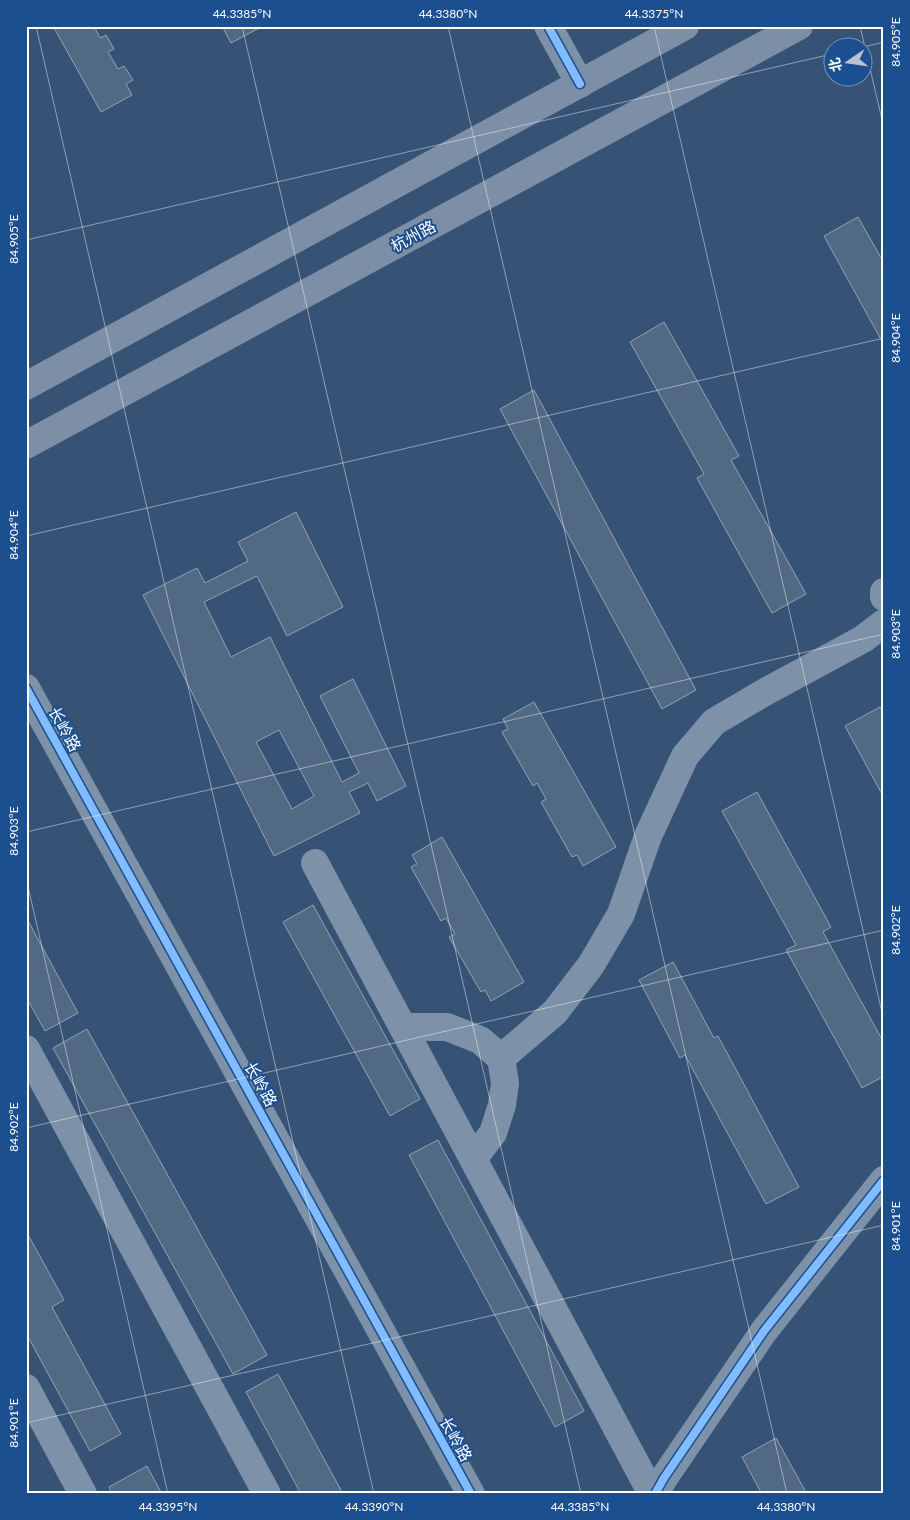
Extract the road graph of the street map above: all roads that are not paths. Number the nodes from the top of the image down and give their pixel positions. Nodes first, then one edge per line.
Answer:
1 (548, 26) edge
2 (685, 26) edge
3 (799, 26) edge
4 (580, 84) junction
5 (26, 386) edge
6 (26, 445) edge
7 (884, 592) edge
8 (884, 597) edge
9 (884, 623) edge
10 (26, 688) edge
11 (316, 863) dead end
12 (403, 1027) junction
13 (26, 1048) edge
14 (501, 1058) junction
15 (473, 1159) junction
16 (884, 1180) edge
17 (26, 1388) edge
18 (83, 1494) edge
19 (267, 1494) edge
20 (471, 1494) edge
21 (654, 1494) edge

1 - 4 street
2 - 4 main road
3 - 6 main road, 杭州路
4 - 5 main road
7 - 8 street
9 - 14 street
10 - 20 street, 长岭路
11 - 12 street
12 - 14 street
12 - 15 street
13 - 19 street
14 - 15 street
15 - 21 street
16 - 21 street
17 - 18 street

